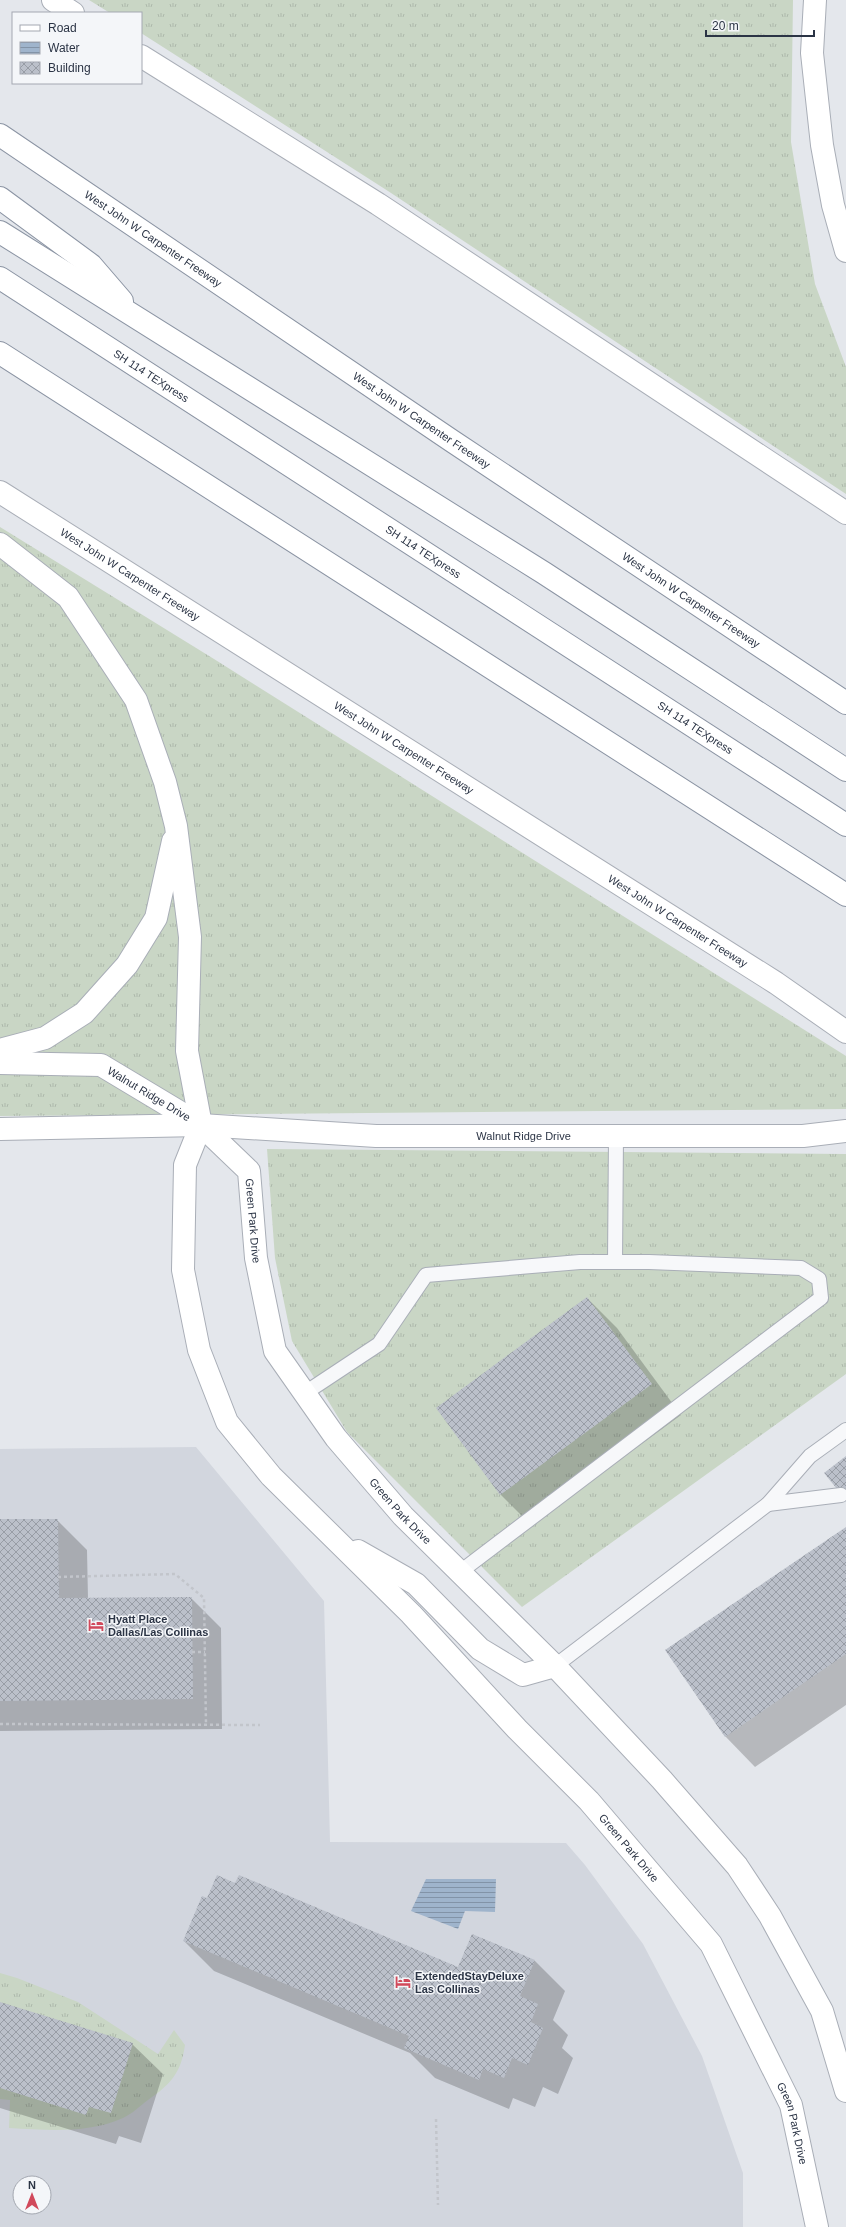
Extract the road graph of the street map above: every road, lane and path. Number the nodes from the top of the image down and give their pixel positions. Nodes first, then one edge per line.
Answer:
1 (53, 0) edge
2 (815, 0) edge
3 (71, 12) edge
4 (142, 57) edge
5 (0, 135) edge
6 (0, 198) edge
7 (0, 232) edge
8 (846, 251) edge
9 (0, 278) edge
10 (138, 319) junction
11 (0, 353) edge
12 (0, 492) edge
13 (846, 513) edge
14 (0, 544) edge
15 (846, 703) edge
16 (846, 770) edge
17 (846, 825) edge
18 (176, 826) junction
19 (846, 895) edge
20 (846, 1032) edge
21 (0, 1050) edge
22 (0, 1063) edge
23 (201, 1125) junction
24 (0, 1129) edge
25 (846, 1131) edge
26 (616, 1136) junction
27 (615, 1262) junction
28 (305, 1393) junction
29 (846, 1430) edge
30 (841, 1495) dead end
31 (768, 1504) junction
32 (333, 1536) junction
33 (460, 1572) junction
34 (58, 1577) dead end
35 (192, 1652) dead end
36 (205, 1652) junction
37 (555, 1666) junction
38 (0, 1724) edge
39 (206, 1724) junction
40 (260, 1725) dead end
41 (846, 2091) edge
42 (436, 2119) dead end
43 (438, 2205) dead end
44 (817, 2227) edge

1 - 3 main road
2 - 8 main road
4 - 13 main road
5 - 15 main road, West John W Carpenter Freeway
6 - 10 main road
7 - 10 main road
9 - 17 main road, SH 114 TEXpress
10 - 16 main road
11 - 19 main road
12 - 20 main road, West John W Carpenter Freeway
14 - 18 main road
18 - 21 main road
18 - 23 main road
22 - 23 main road, Walnut Ridge Drive
23 - 24 main road, Walnut Ridge Drive
23 - 26 main road, Walnut Ridge Drive
23 - 28 main road, Green Park Drive
23 - 32 main road, Green Park Drive
25 - 26 main road, Walnut Ridge Drive
26 - 27 lane
27 - 28 lane
27 - 33 lane
28 - 33 main road, Green Park Drive
29 - 31 lane
30 - 31 lane
31 - 37 lane
32 - 37 main road, Green Park Drive
32 - 44 main road, Green Park Drive
33 - 37 main road, Green Park Drive
34 - 36 path
35 - 36 path
36 - 39 path
37 - 41 main road, Green Park Drive
38 - 39 path
39 - 40 path
42 - 43 path

